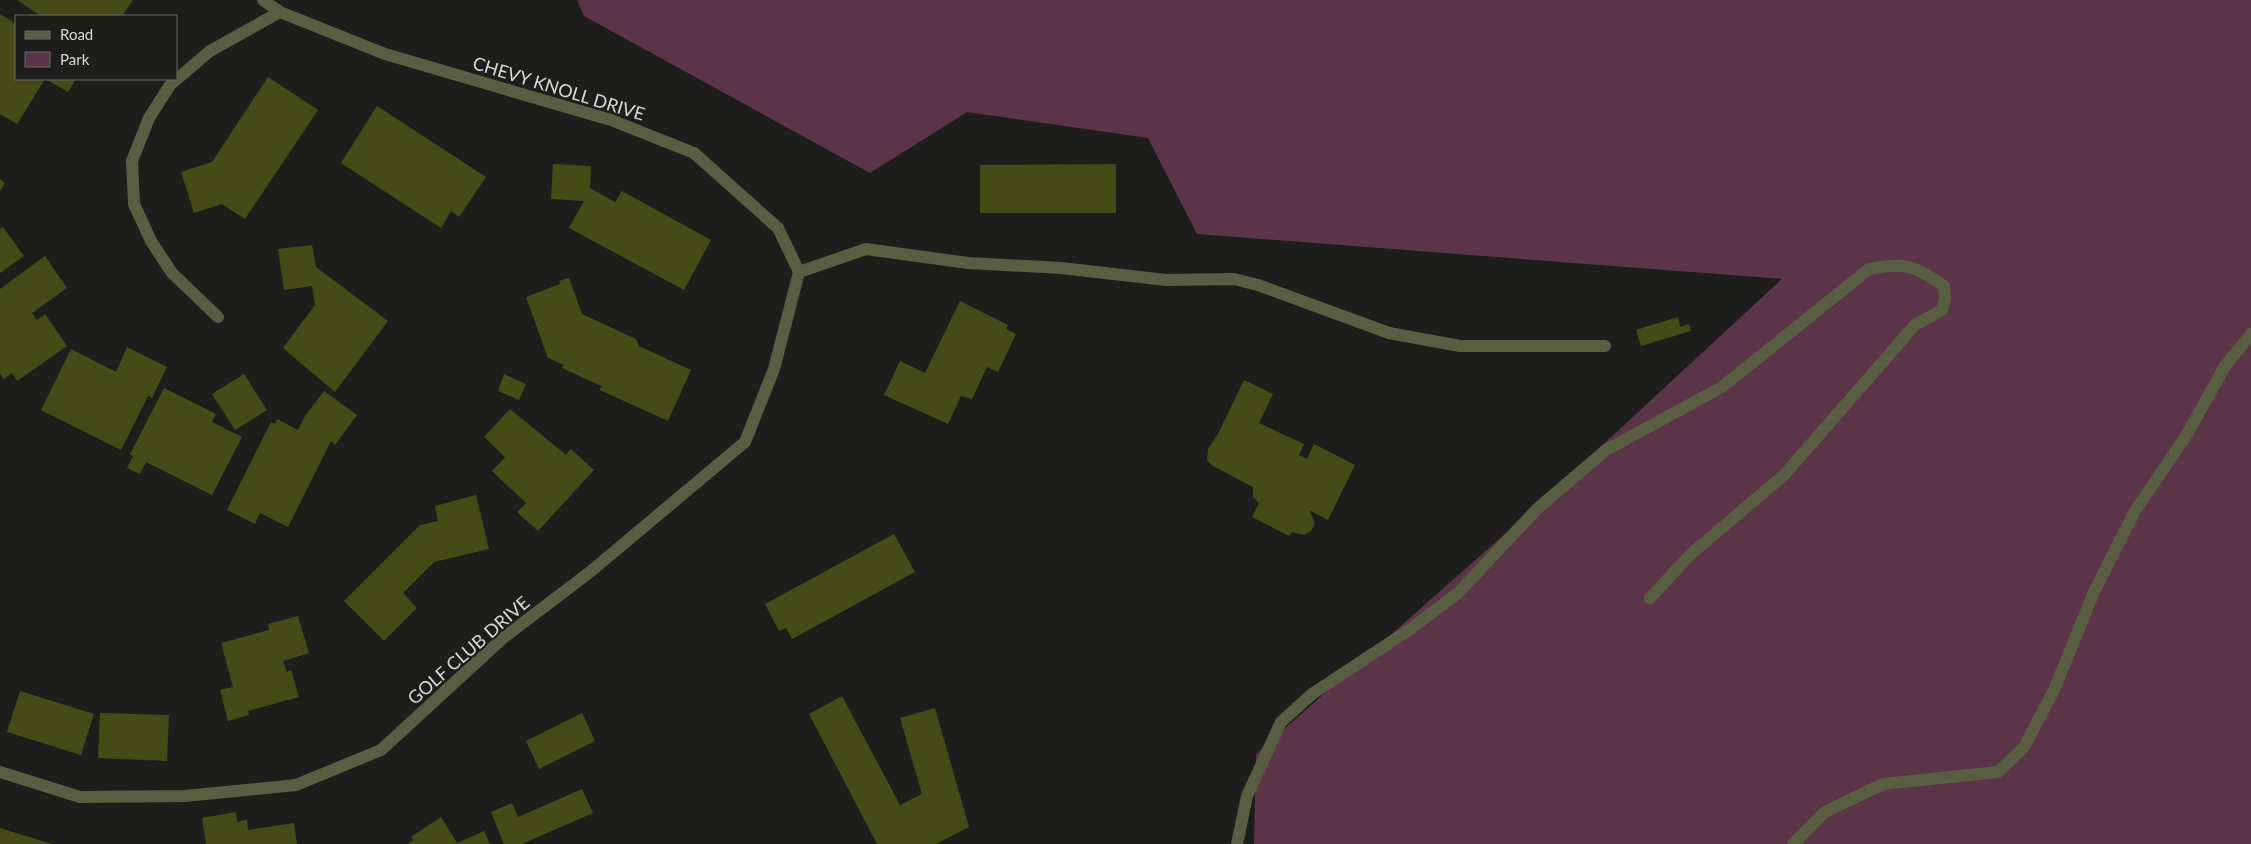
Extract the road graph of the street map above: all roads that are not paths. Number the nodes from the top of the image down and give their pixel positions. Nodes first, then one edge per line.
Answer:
1 (262, 0) edge
2 (280, 12) junction
3 (178, 78) edge
4 (176, 80) edge
5 (799, 272) junction
6 (218, 317) dead end
7 (2251, 334) edge
8 (1604, 346) dead end
9 (1650, 598) dead end
10 (0, 772) edge
11 (1237, 844) edge
12 (1793, 844) edge

1 - 2 street, CHEVY KNOLL DRIVE
2 - 3 street
2 - 5 street, CHEVY KNOLL DRIVE
4 - 6 street
5 - 8 street
5 - 10 street, GOLF CLUB DRIVE
7 - 12 street
9 - 11 street

